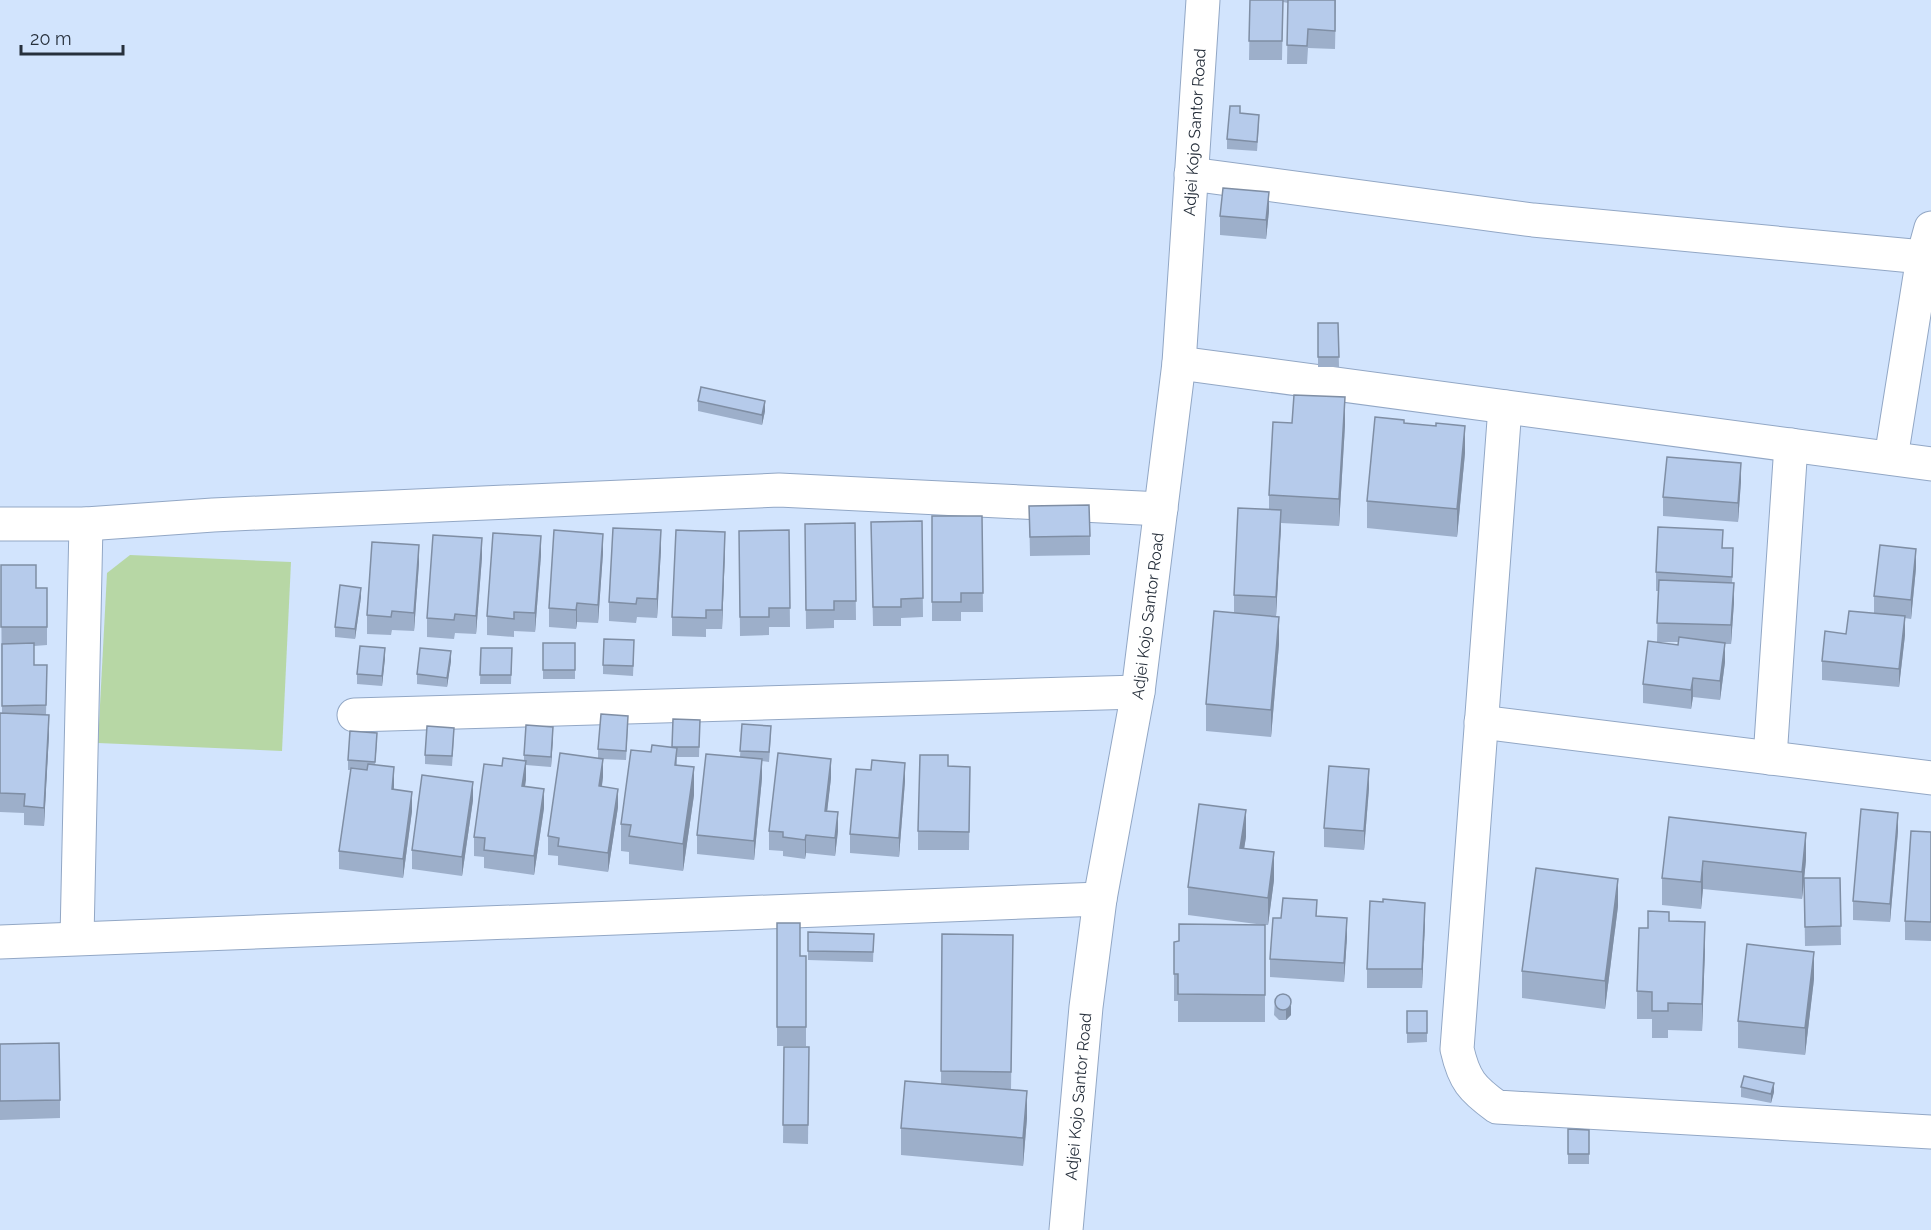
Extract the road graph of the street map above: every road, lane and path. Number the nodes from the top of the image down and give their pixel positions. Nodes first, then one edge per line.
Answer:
1 (1203, 0) edge
2 (1191, 174) junction
3 (1927, 242) edge
4 (1179, 363) junction
5 (1505, 407) junction
6 (1791, 445) junction
7 (1891, 458) junction
8 (1931, 464) edge
9 (1161, 509) junction
10 (0, 524) edge
11 (86, 524) junction
12 (1138, 692) junction
13 (354, 715) dead end
14 (1481, 722) junction
15 (1770, 758) junction
16 (1931, 778) edge
17 (1100, 899) junction
18 (76, 938) junction
19 (0, 942) edge
20 (1931, 1132) edge
21 (1066, 1230) edge

1 - 2 street, Adjei Kojo Santor Road
2 - 3 street
2 - 4 street, Adjei Kojo Santor Road
3 - 7 street
4 - 5 street
4 - 9 street, Adjei Kojo Santor Road
5 - 6 street
5 - 14 street
6 - 7 street
6 - 15 street
7 - 8 street
9 - 11 street
9 - 12 street, Adjei Kojo Santor Road
10 - 11 street
11 - 18 street
12 - 13 street
12 - 17 street, Adjei Kojo Santor Road
14 - 15 street
14 - 20 street
15 - 16 street
17 - 18 street
17 - 21 street, Adjei Kojo Santor Road
18 - 19 street

